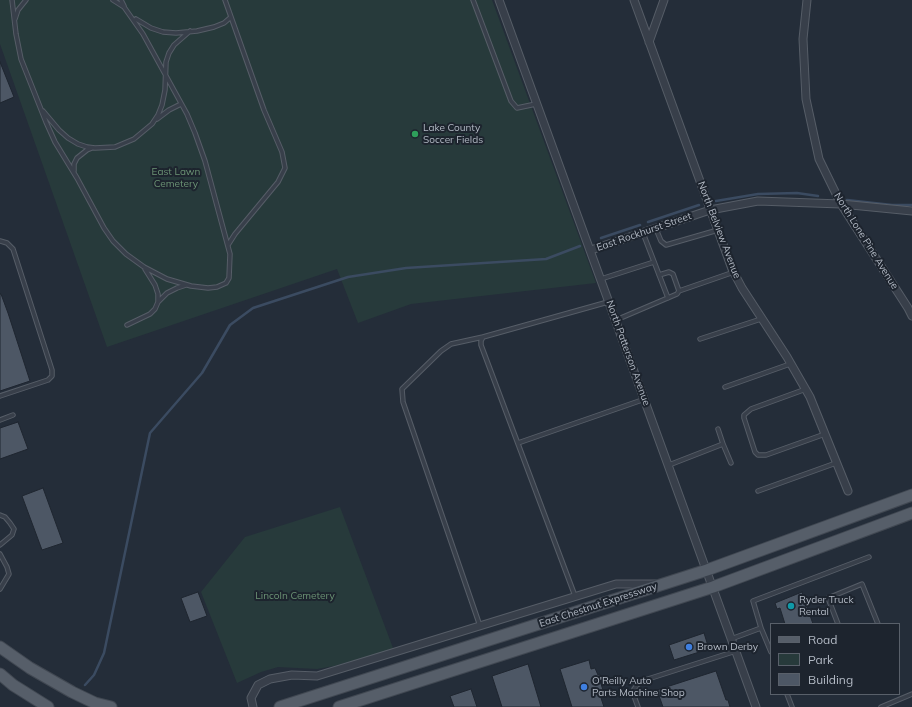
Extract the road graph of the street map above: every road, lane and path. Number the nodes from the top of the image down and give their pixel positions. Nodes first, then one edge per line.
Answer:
1 (12, 0) edge
2 (26, 0) edge
3 (113, 0) edge
4 (121, 0) edge
5 (225, 0) edge
6 (473, 0) edge
7 (499, 0) edge
8 (634, 0) edge
9 (664, 0) edge
10 (807, 0) edge
11 (124, 7) junction
12 (131, 16) junction
13 (231, 17) junction
14 (14, 22) junction
15 (190, 31) junction
16 (649, 42) junction
17 (165, 74) junction
18 (182, 104) junction
19 (537, 104) junction
20 (40, 107) junction
21 (152, 124) junction
22 (92, 148) junction
23 (74, 172) junction
24 (841, 204) junction
25 (710, 210) junction
26 (912, 211) edge
27 (656, 228) junction
28 (718, 230) junction
29 (644, 233) junction
30 (0, 241) edge
31 (228, 246) junction
32 (591, 250) junction
33 (654, 262) junction
34 (144, 267) junction
35 (734, 272) junction
36 (659, 275) junction
37 (601, 279) junction
38 (186, 285) junction
39 (679, 291) junction
40 (668, 298) junction
41 (158, 302) junction
42 (609, 302) junction
43 (912, 316) edge
44 (761, 319) junction
45 (616, 320) junction
46 (127, 324) dead end
47 (483, 337) junction
48 (700, 339) dead end
49 (792, 364) junction
50 (725, 387) dead end
51 (806, 389) junction
52 (0, 396) edge
53 (645, 399) junction
54 (13, 415) dead end
55 (0, 420) edge
56 (718, 429) dead end
57 (826, 434) junction
58 (518, 443) junction
59 (724, 444) junction
60 (731, 463) dead end
61 (837, 463) junction
62 (669, 465) junction
63 (848, 490) dead end
64 (758, 491) dead end
65 (912, 495) edge
66 (912, 514) edge
67 (0, 515) edge
68 (0, 545) edge
69 (0, 554) edge
70 (869, 557) dead end
71 (707, 570) junction
72 (665, 584) junction
73 (713, 587) junction
74 (0, 589) edge
75 (575, 596) junction
76 (838, 623) edge
77 (878, 623) edge
78 (480, 626) junction
79 (762, 628) junction
80 (731, 638) junction
81 (0, 648) edge
82 (770, 649) edge
83 (736, 651) junction
84 (0, 674) edge
85 (912, 694) edge
86 (787, 695) edge
87 (48, 707) edge
88 (111, 707) edge
89 (252, 707) edge
90 (280, 707) edge
91 (339, 707) edge
92 (638, 707) edge
93 (756, 707) edge
94 (792, 707) edge
95 (881, 707) edge

1 - 14 lane
2 - 14 lane
3 - 11 lane
4 - 11 lane
5 - 13 lane
6 - 19 lane
7 - 19 street, North Patterson Avenue
8 - 16 street, North Belview Avenue
9 - 16 street
10 - 24 street, North Lone Pine Avenue
11 - 12 lane
12 - 15 lane
12 - 17 lane
13 - 15 lane
13 - 31 lane
14 - 20 lane
15 - 17 lane
16 - 25 street, North Belview Avenue
17 - 18 lane
17 - 21 lane
18 - 21 lane
18 - 31 lane
19 - 32 street, North Patterson Avenue
20 - 22 lane
20 - 23 lane
21 - 22 lane
22 - 23 lane
23 - 34 lane
24 - 25 street, East Rockhurst Street
24 - 26 street, East Rockhurst Street
24 - 43 street, North Lone Pine Avenue
25 - 27 street, East Rockhurst Street
25 - 28 street, North Belview Avenue
27 - 28 lane
27 - 29 street, East Rockhurst Street
28 - 35 street, North Belview Avenue
29 - 32 street, East Rockhurst Street
29 - 33 lane
30 - 52 lane
31 - 38 lane
32 - 37 street, North Patterson Avenue
33 - 36 lane
33 - 37 lane
34 - 38 lane
34 - 41 lane
35 - 39 lane
35 - 44 street, North Belview Avenue
36 - 39 lane
36 - 40 lane
37 - 42 street, North Patterson Avenue
38 - 41 lane
39 - 40 lane
40 - 45 lane
41 - 46 lane
42 - 45 street, North Patterson Avenue
42 - 47 lane
44 - 48 lane
44 - 49 street, North Belview Avenue
45 - 53 street, North Patterson Avenue
47 - 58 lane
47 - 78 lane
49 - 50 lane
49 - 51 street, North Belview Avenue
51 - 57 street, North Belview Avenue
51 - 57 lane
53 - 58 lane
53 - 62 street, North Patterson Avenue
54 - 55 lane
56 - 59 lane
57 - 61 street, North Belview Avenue
58 - 75 lane
59 - 60 lane
59 - 62 lane
61 - 63 street, North Belview Avenue
61 - 64 lane
62 - 71 street, North Patterson Avenue
65 - 71 main road, East Chestnut Expressway
66 - 73 main road, East Chestnut Expressway
67 - 68 lane
69 - 74 lane
70 - 79 lane
71 - 72 main road, East Chestnut Expressway
71 - 73 street, North Patterson Avenue
72 - 75 street
72 - 90 main road, East Chestnut Expressway
73 - 80 street, North Patterson Avenue
73 - 91 main road, East Chestnut Expressway
75 - 78 street
76 - 77 lane
78 - 89 street
79 - 80 lane
79 - 82 lane
80 - 83 street, North Patterson Avenue
81 - 88 main road
83 - 92 lane
83 - 93 street, North Patterson Avenue
84 - 87 main road
85 - 95 lane
86 - 94 lane

